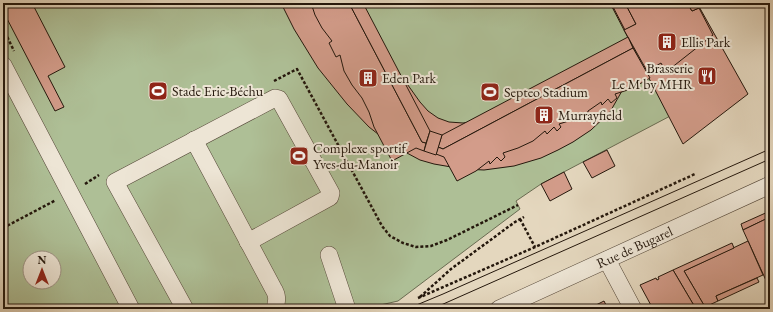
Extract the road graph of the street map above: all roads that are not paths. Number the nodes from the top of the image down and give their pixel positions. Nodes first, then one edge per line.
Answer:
1 (3, 65) edge
2 (194, 140) junction
3 (770, 184) edge
4 (248, 242) junction
5 (329, 255) dead end
6 (607, 260) junction
7 (130, 309) edge
8 (185, 309) edge
9 (275, 309) edge
10 (347, 309) edge
11 (499, 309) edge
12 (633, 309) edge

1 - 7 street
2 - 4 street
2 - 4 street
2 - 8 street
3 - 6 street, Rue de Bugarel
4 - 9 street
5 - 10 street
6 - 11 street, Rue de Bugarel
6 - 12 street

